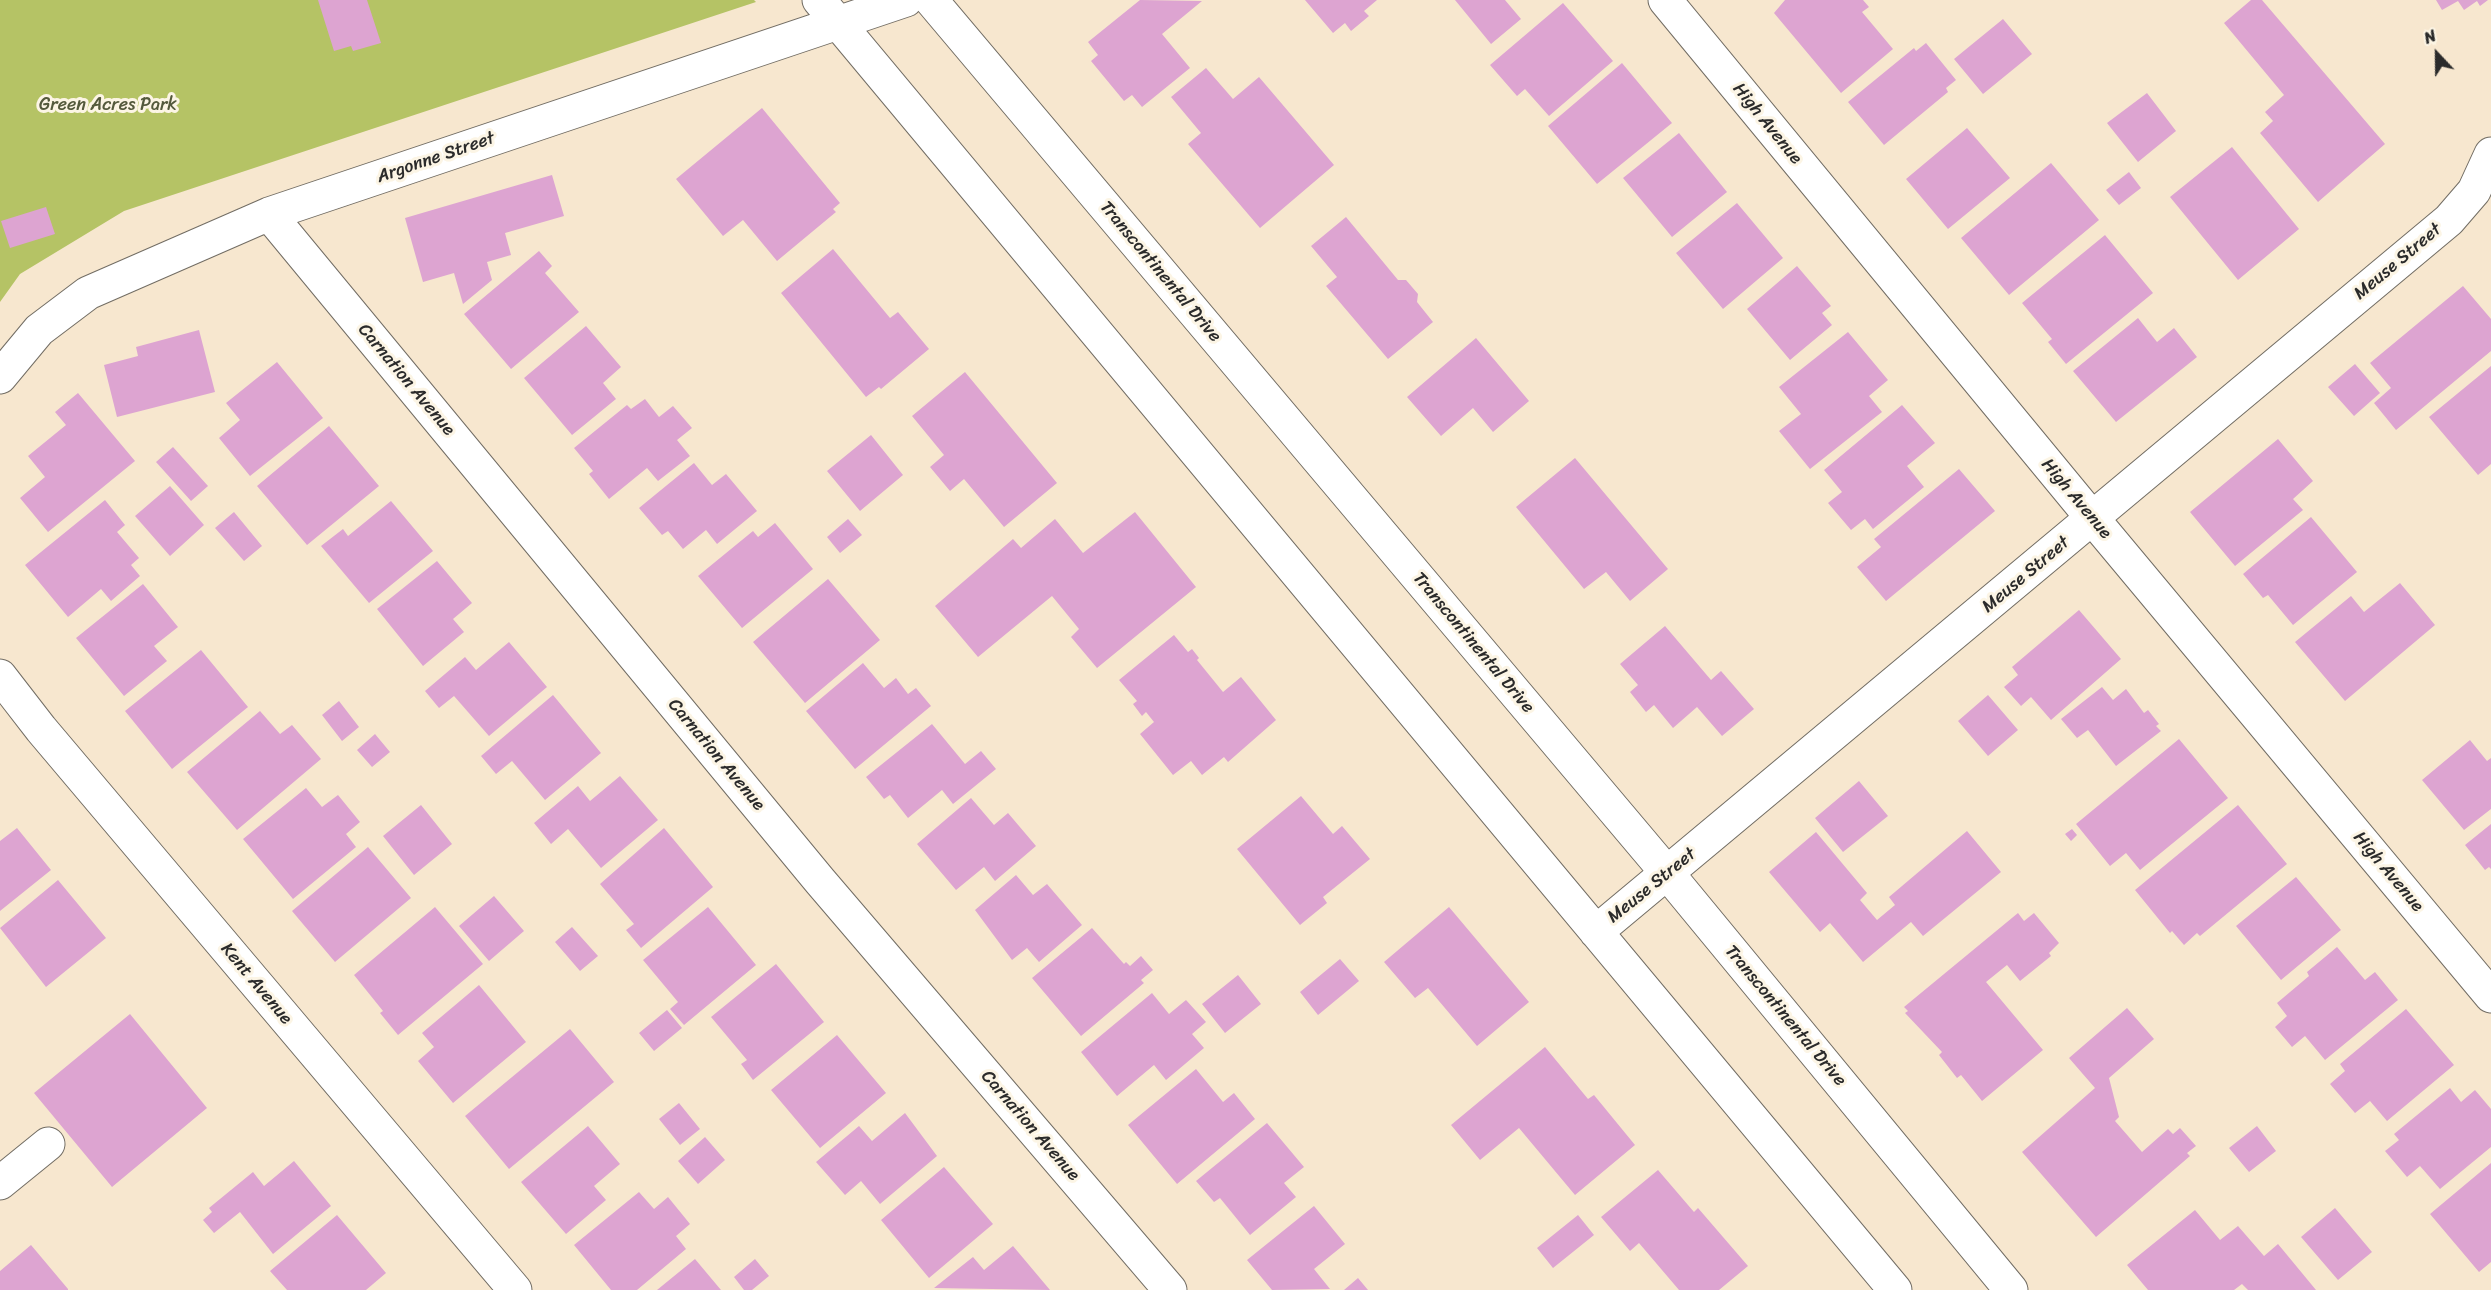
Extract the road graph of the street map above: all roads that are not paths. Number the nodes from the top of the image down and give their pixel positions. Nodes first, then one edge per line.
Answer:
1 (906, 0) edge
2 (931, 0) edge
3 (1665, 0) edge
4 (828, 11) edge
5 (2491, 154) edge
6 (2482, 201) edge
7 (269, 214) junction
8 (0, 377) edge
9 (2093, 519) junction
10 (0, 676) edge
11 (1668, 874) junction
12 (1596, 932) junction
13 (2491, 996) edge
14 (48, 1144) dead end
15 (0, 1183) edge
16 (515, 1290) edge
17 (1170, 1290) edge
18 (1894, 1290) edge
19 (2011, 1290) edge

1 - 4 street, Argonne Street
2 - 11 street, Transcontinental Drive
3 - 9 street, High Avenue
4 - 7 street, Argonne Street
4 - 12 street
5 - 6 street, Meuse Street
6 - 9 street, Meuse Street
7 - 8 street, Argonne Street
7 - 17 street, Carnation Avenue
9 - 11 street, Meuse Street
9 - 13 street, High Avenue
10 - 16 street, Kent Avenue
11 - 12 street, Meuse Street
11 - 19 street, Transcontinental Drive
12 - 18 street
14 - 15 street

